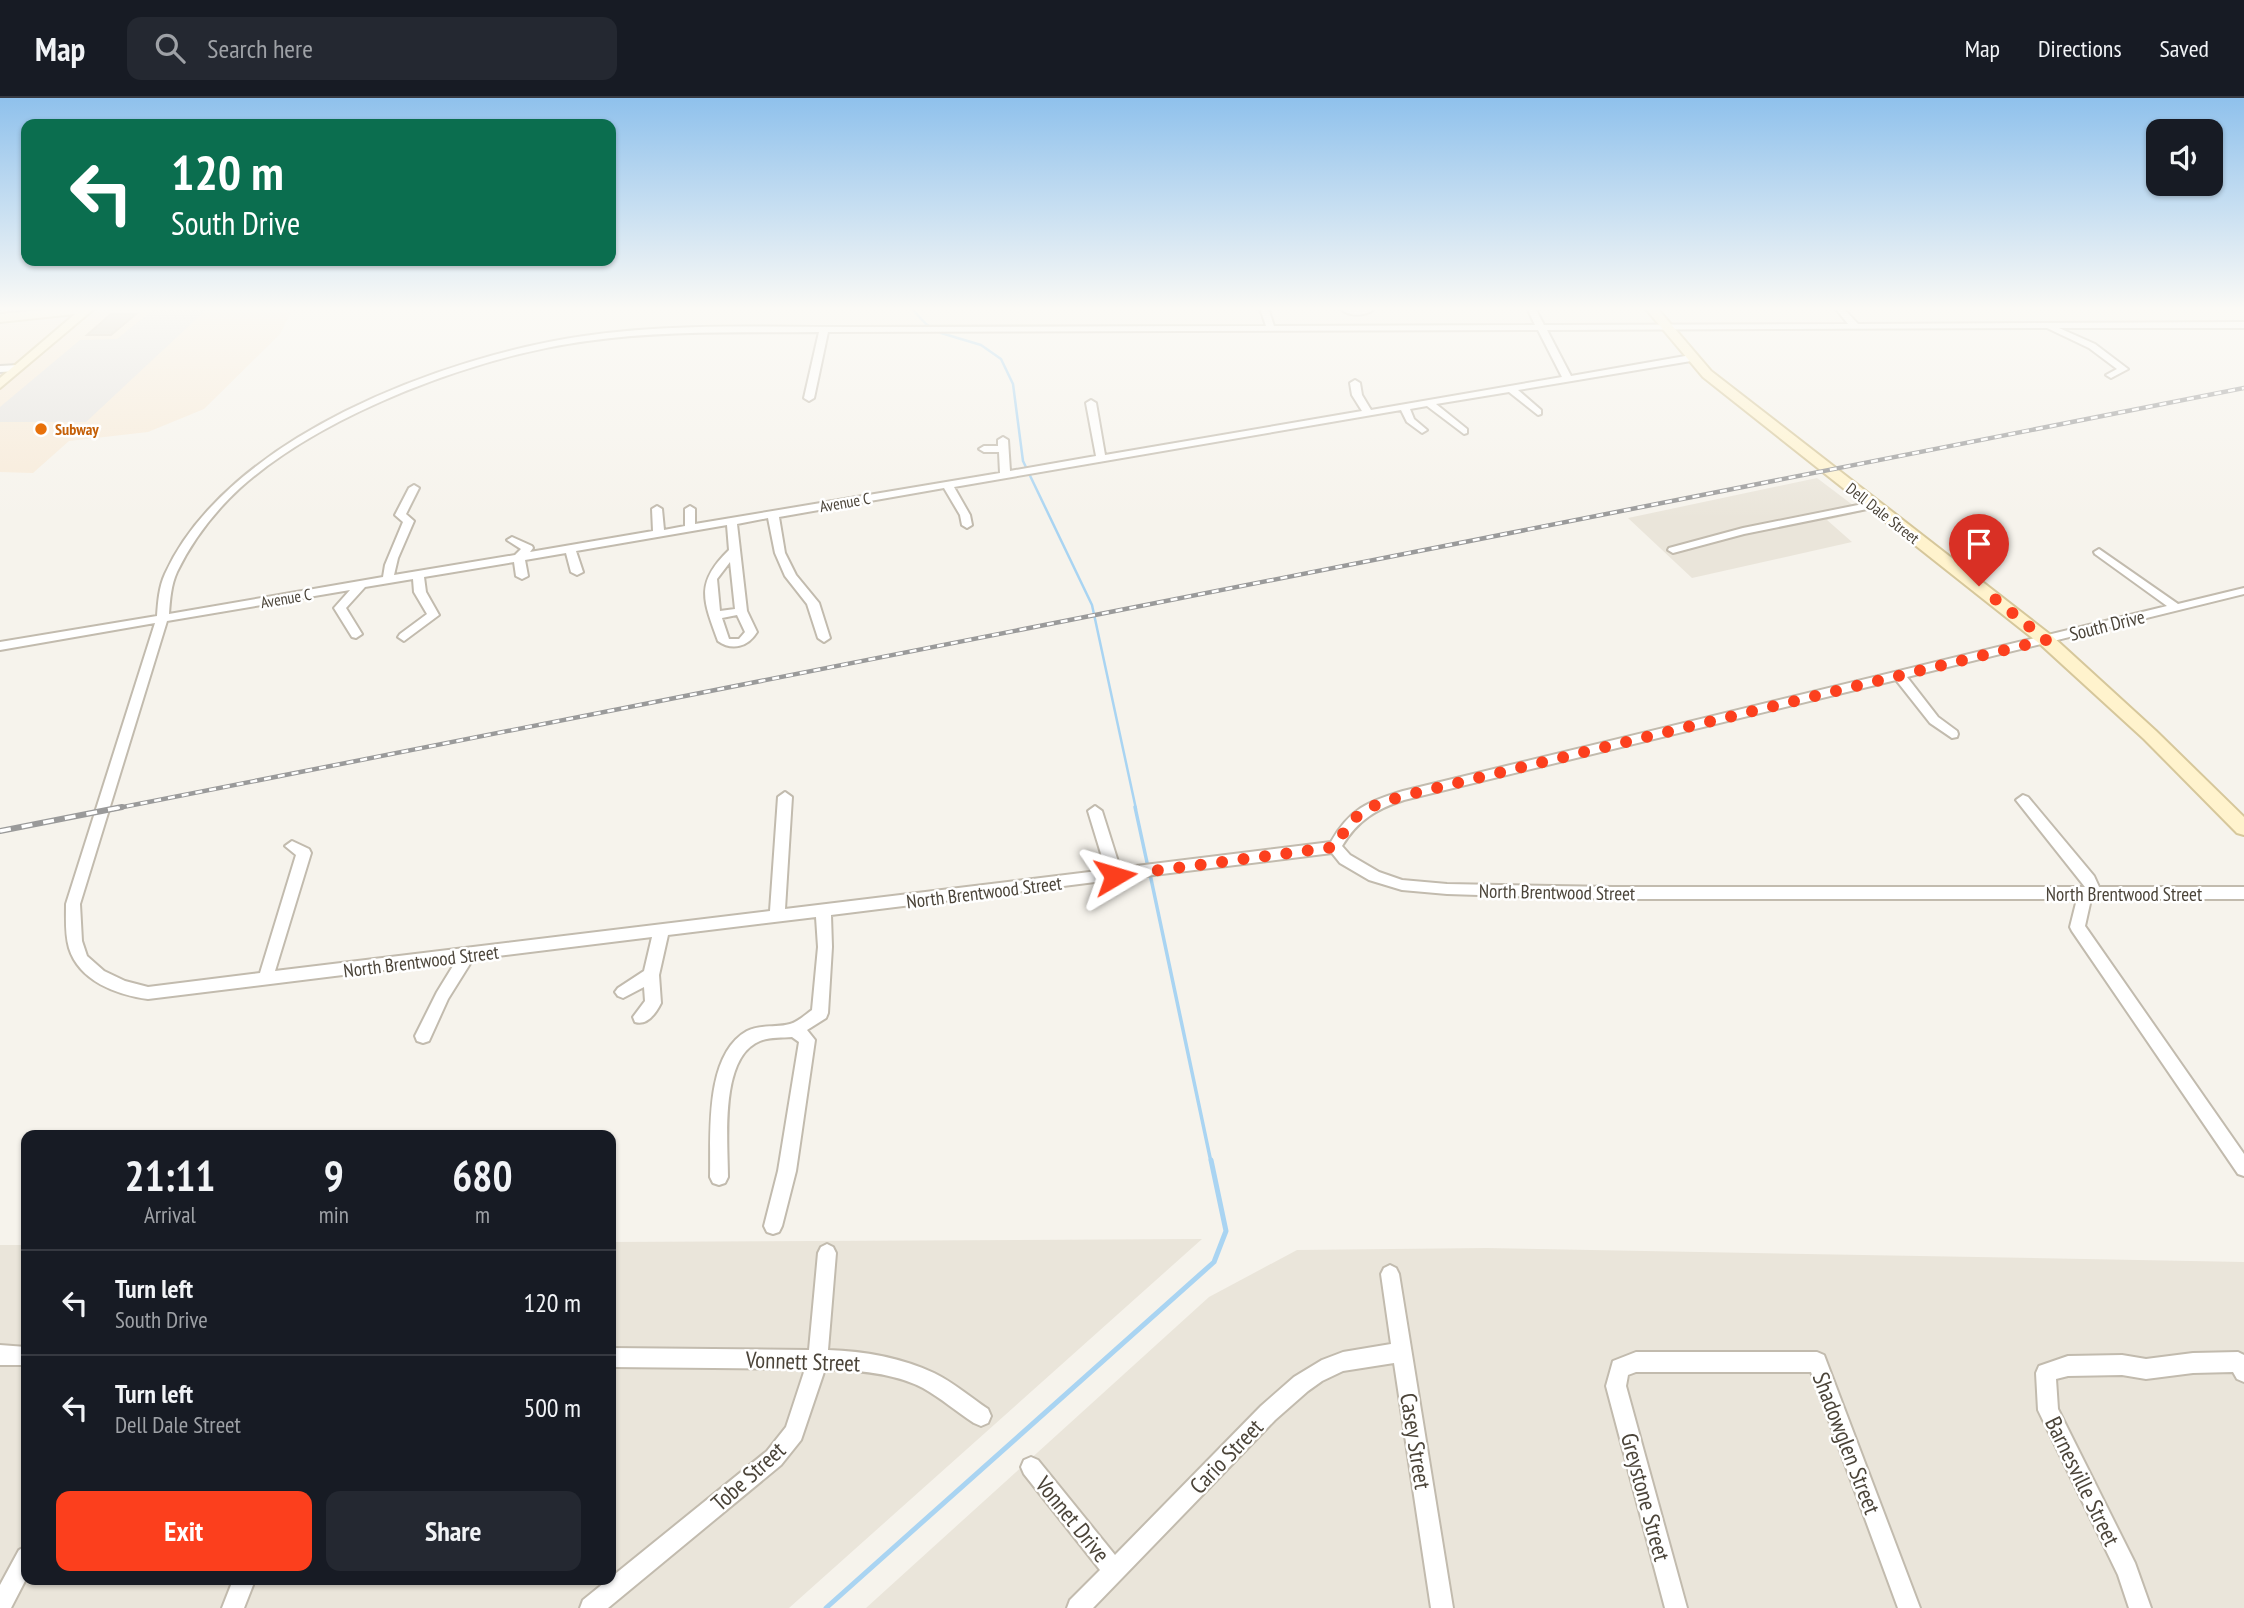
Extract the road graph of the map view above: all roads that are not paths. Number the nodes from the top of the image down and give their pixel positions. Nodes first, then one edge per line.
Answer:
1 (435, 378) edge
2 (813, 378) edge
3 (1571, 378) edge
4 (1714, 378) edge
5 (1568, 379) joint
6 (1355, 383) dead end
7 (1511, 389) junction
8 (809, 398) dead end
9 (1091, 403) dead end
10 (1429, 403) junction
11 (1405, 407) junction
12 (1538, 412) dead end
13 (1368, 413) junction
14 (1422, 430) dead end
15 (1464, 431) dead end
16 (984, 449) dead end
17 (1101, 459) junction
18 (1005, 475) junction
19 (947, 484) junction
20 (414, 488) dead end
21 (1873, 505) junction
22 (657, 509) dead end
23 (690, 509) dead end
24 (773, 515) junction
25 (732, 522) junction
26 (967, 525) dead end
27 (690, 529) junction
28 (659, 534) junction
29 (512, 540) dead end
30 (570, 549) junction
31 (1673, 550) dead end
32 (735, 551) junction
33 (2099, 552) dead end
34 (519, 558) junction
35 (577, 572) dead end
36 (418, 575) junction
37 (522, 576) dead end
38 (388, 580) junction
39 (361, 585) junction
40 (2244, 591) edge
41 (2176, 608) junction
42 (741, 611) junction
43 (715, 616) junction
44 (162, 620) junction
45 (356, 634) dead end
46 (404, 637) dead end
47 (824, 638) dead end
48 (2046, 640) junction
49 (0, 646) edge
50 (1899, 676) junction
51 (1952, 734) dead end
52 (785, 797) dead end
53 (2023, 800) dead end
54 (1095, 811) dead end
55 (2244, 828) edge
56 (292, 846) dead end
57 (1335, 847) junction
58 (1115, 876) junction
59 (2244, 893) edge
60 (2085, 895) junction
61 (823, 911) junction
62 (778, 917) junction
63 (661, 931) junction
64 (468, 955) junction
65 (651, 975) junction
66 (265, 980) junction
67 (624, 992) dead end
68 (642, 1017) dead end
69 (795, 1030) junction
70 (423, 1036) dead end
71 (2244, 1168) edge
72 (719, 1177) dead end
73 (773, 1226) dead end
74 (827, 1253) dead end
75 (1390, 1274) dead end
76 (1403, 1353) junction
77 (616, 1357) edge
78 (818, 1360) junction
79 (2244, 1372) edge
80 (1616, 1386) joint
81 (981, 1416) dead end
82 (1031, 1467) dead end
83 (21, 1567) edge
84 (1115, 1572) junction
85 (242, 1585) edge
86 (0, 1607) edge
87 (233, 1608) edge
88 (591, 1608) edge
89 (1078, 1608) edge
90 (1442, 1608) edge
91 (1676, 1608) edge
92 (1909, 1608) edge
93 (2140, 1608) edge

1 - 44 street, North Brentwood Street
2 - 8 street
3 - 5 street, Avenue C
4 - 21 main road, Dell Dale Street
5 - 7 street, Avenue C
6 - 13 street
7 - 10 street, Avenue C
7 - 12 street
9 - 17 street
10 - 11 street, Avenue C
10 - 15 street
11 - 13 street, Avenue C
11 - 14 street
13 - 17 street, Avenue C
16 - 18 street
17 - 18 street, Avenue C
18 - 19 street, Avenue C
19 - 24 street, Avenue C
19 - 26 street
20 - 38 street
21 - 31 street
21 - 48 main road, Dell Dale Street
22 - 28 street
23 - 27 street
24 - 25 street, Avenue C
24 - 47 street
25 - 27 street, Avenue C
25 - 32 street
27 - 28 street, Avenue C
28 - 30 street, Avenue C
29 - 34 street
30 - 34 street, Avenue C
30 - 35 street
32 - 42 street
32 - 43 street
33 - 41 street
34 - 36 street, Avenue C
34 - 37 street
36 - 38 street, Avenue C
36 - 46 street
38 - 39 street, Avenue C
39 - 44 street, Avenue C
39 - 45 street
40 - 41 street, South Drive
41 - 48 street, South Drive
42 - 43 street
42 - 43 street
44 - 49 street, Avenue C
44 - 66 street, North Brentwood Street
48 - 50 street, South Drive
48 - 55 main road, Dell Dale Street
50 - 51 street
50 - 57 street, South Drive
52 - 62 street
53 - 60 street
54 - 58 street
56 - 66 street
57 - 58 street, North Brentwood Street
57 - 60 street, North Brentwood Street
58 - 61 street, North Brentwood Street
59 - 60 street, North Brentwood Street
60 - 71 street
61 - 62 street, North Brentwood Street
61 - 69 street
62 - 63 street, North Brentwood Street
63 - 64 street, North Brentwood Street
63 - 65 street
64 - 66 street, North Brentwood Street
64 - 70 street
65 - 67 street
65 - 68 street
69 - 72 street
69 - 73 street
74 - 78 street, Tobe Street
75 - 76 street, Casey Street
76 - 84 street, Cario Street
76 - 90 street, Casey Street
77 - 78 street, Vonnett Street
78 - 81 street, Vonnett Street
78 - 88 street, Tobe Street
79 - 93 street, Barnesville Street
80 - 91 street, Greystone Street
80 - 92 street, Shadowglen Street
82 - 84 street, Vonnet Drive
83 - 86 street
84 - 89 street, Cario Street
85 - 87 street

